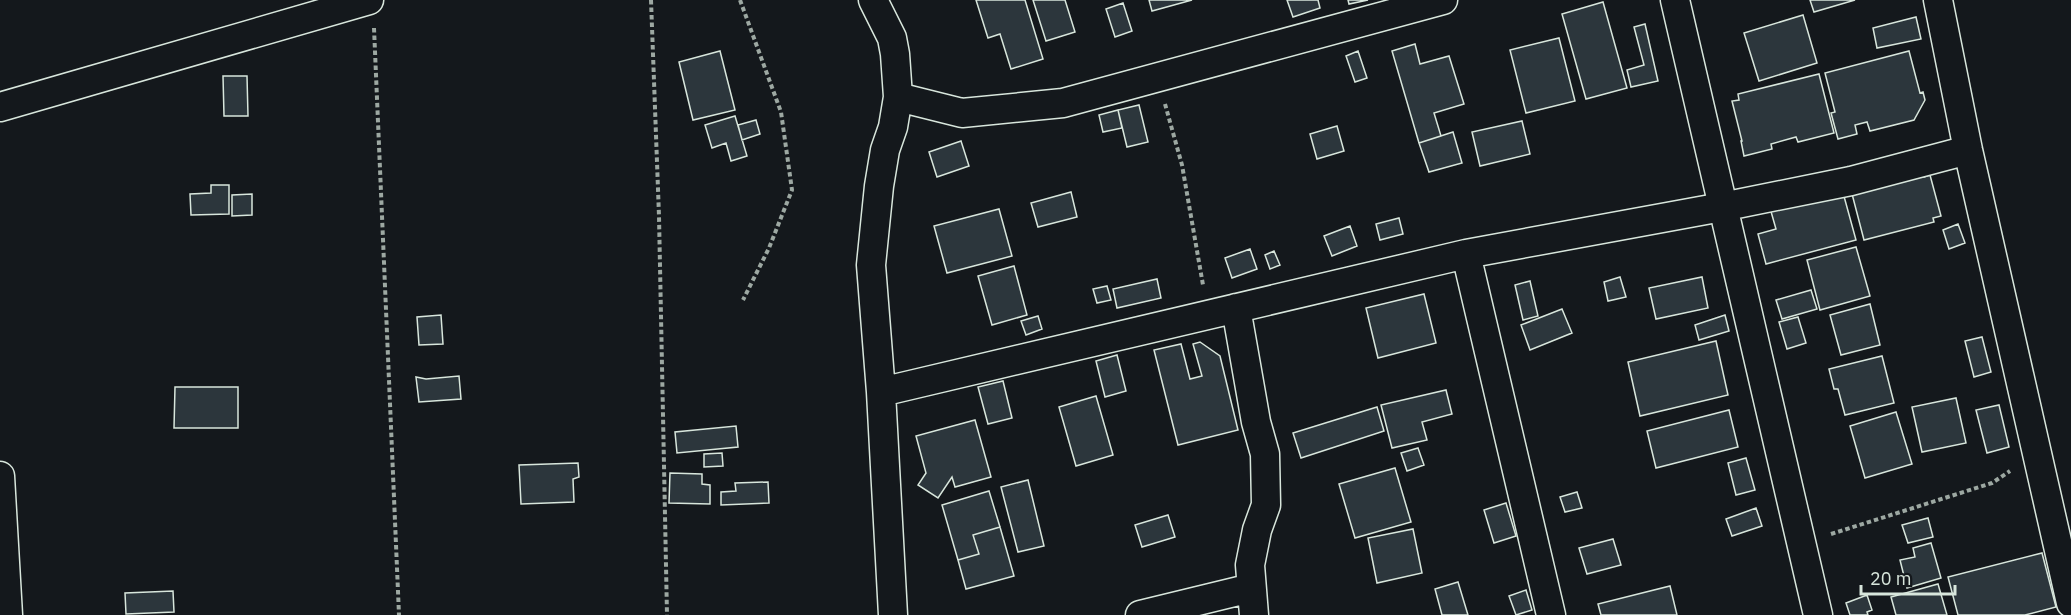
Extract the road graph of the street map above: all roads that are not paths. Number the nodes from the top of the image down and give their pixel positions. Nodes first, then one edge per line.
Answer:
1 (873, 0) edge
2 (1443, 0) edge
3 (1675, 0) edge
4 (1938, 0) edge
5 (372, 12) edge
6 (897, 98) junction
7 (0, 107) edge
8 (1968, 150) junction
9 (1722, 207) junction
10 (1466, 254) junction
11 (1236, 308) junction
12 (880, 392) junction
13 (0, 476) edge
14 (1253, 602) edge
15 (2071, 603) edge
16 (8, 615) edge
17 (893, 615) edge
18 (1140, 615) edge
19 (1551, 615) edge
20 (1818, 615) edge

1 - 6 street
2 - 6 street
3 - 9 street
4 - 8 street
5 - 7 street
6 - 12 street
8 - 9 street
8 - 15 street
9 - 10 street
9 - 20 street
10 - 11 street
10 - 19 street
11 - 12 street
11 - 14 street
12 - 17 street
13 - 16 street
14 - 18 street

